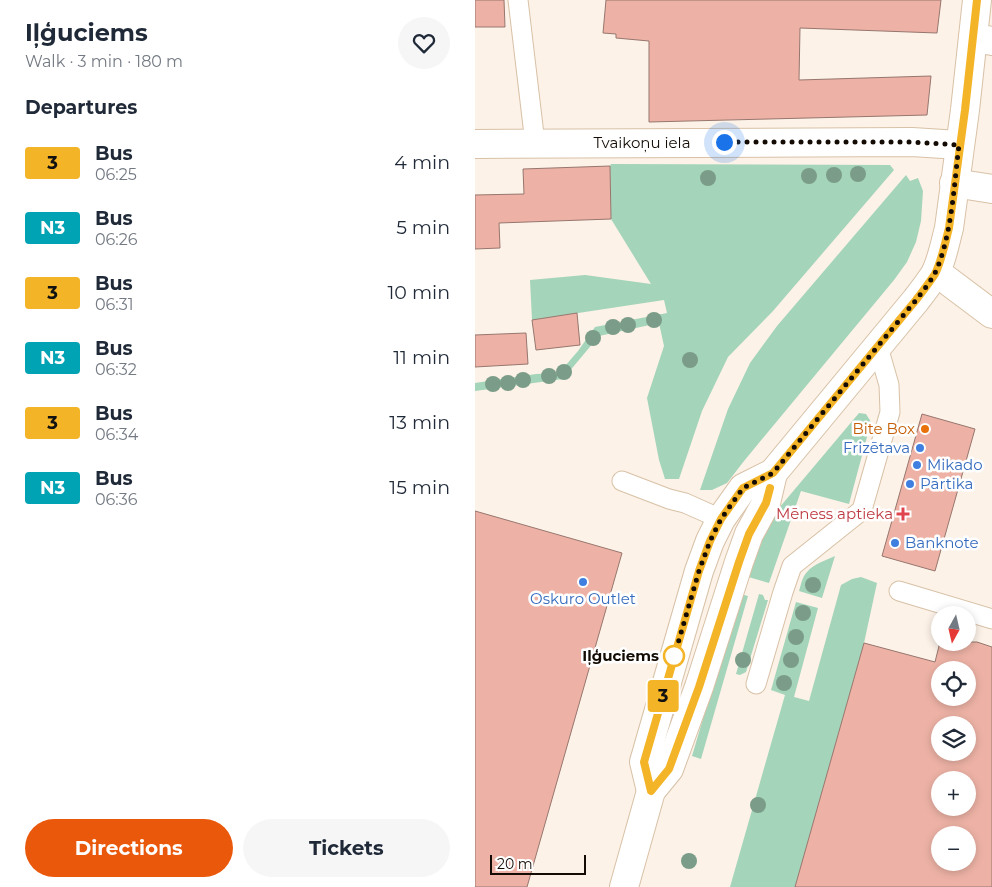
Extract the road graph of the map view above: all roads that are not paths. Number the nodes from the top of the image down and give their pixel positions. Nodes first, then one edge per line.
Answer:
1 (518, 0) edge
2 (977, 0) edge
3 (983, 40) edge
4 (535, 143) junction
5 (475, 144) edge
6 (959, 145) junction
7 (954, 183) junction
8 (992, 189) edge
9 (936, 272) junction
10 (992, 314) edge
11 (877, 347) junction
12 (773, 473) junction
13 (622, 481) dead end
14 (721, 519) junction
15 (899, 591) dead end
16 (992, 619) edge
17 (756, 684) dead end
18 (651, 791) junction
19 (624, 887) edge

1 - 4 lane
2 - 3 main road
3 - 6 main road
4 - 5 main road, Tvaikoņu iela
4 - 6 main road, Tvaikoņu iela
6 - 7 main road
7 - 8 main road
7 - 9 main road
9 - 10 main road
9 - 11 main road
11 - 12 main road
11 - 17 lane
12 - 14 main road
12 - 18 main road
13 - 14 lane
14 - 18 main road
15 - 16 lane
18 - 19 main road

